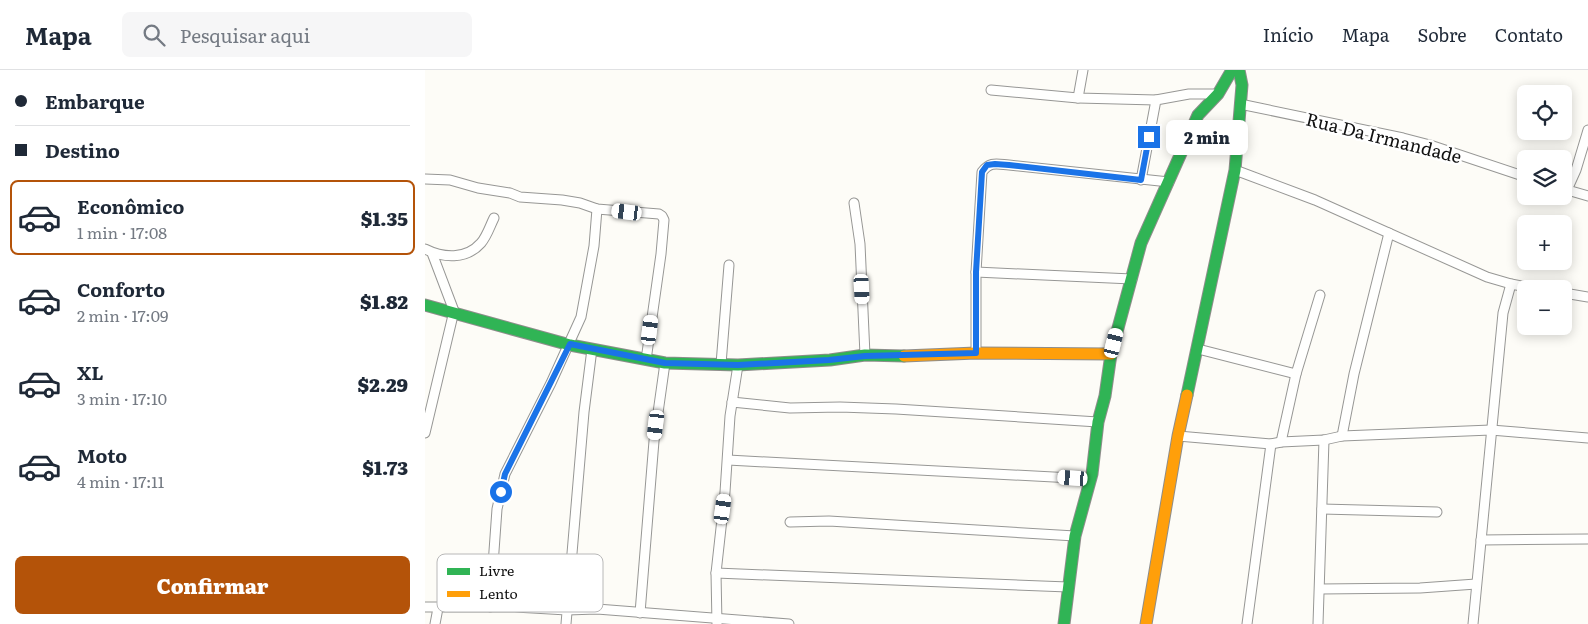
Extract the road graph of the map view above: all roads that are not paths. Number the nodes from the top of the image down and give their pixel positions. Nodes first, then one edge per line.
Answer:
1 (1083, 70) edge
2 (1232, 70) edge
3 (1239, 70) edge
4 (1248, 70) edge
5 (1242, 84) junction
6 (991, 90) dead end
7 (1218, 94) junction
8 (1078, 98) junction
9 (1156, 100) junction
10 (1240, 104) junction
11 (1588, 130) edge
12 (1235, 170) junction
13 (1517, 174) edge
14 (1572, 177) edge
15 (425, 179) edge
16 (1141, 180) junction
17 (1169, 182) junction
18 (1572, 192) edge
19 (1588, 196) edge
20 (854, 203) dead end
21 (597, 209) junction
22 (494, 218) dead end
23 (1389, 233) junction
24 (429, 251) edge
25 (729, 265) dead end
26 (976, 272) junction
27 (1132, 279) junction
28 (1511, 284) junction
29 (1517, 285) edge
30 (1572, 294) edge
31 (1319, 295) dead end
32 (1588, 297) edge
33 (425, 305) edge
34 (454, 311) junction
35 (570, 344) junction
36 (592, 349) junction
37 (1199, 349) junction
38 (976, 353) junction
39 (1111, 354) junction
40 (865, 356) junction
41 (646, 360) junction
42 (665, 363) junction
43 (721, 364) junction
44 (738, 365) junction
45 (1296, 374) junction
46 (732, 402) junction
47 (1098, 422) junction
48 (1491, 430) junction
49 (425, 433) edge
50 (1178, 436) junction
51 (1342, 436) junction
52 (1588, 438) edge
53 (1324, 440) junction
54 (1281, 442) junction
55 (1271, 444) junction
56 (727, 460) junction
57 (1091, 479) junction
58 (1322, 509) junction
59 (1437, 512) dead end
60 (790, 522) dead end
61 (1075, 536) junction
62 (1588, 539) edge
63 (1481, 540) junction
64 (494, 554) edge
65 (572, 554) edge
66 (716, 573) junction
67 (1477, 584) junction
68 (1068, 587) junction
69 (1320, 590) junction
70 (603, 610) edge
71 (640, 613) junction
72 (717, 621) edge
73 (789, 624) edge
74 (1064, 624) edge
75 (1146, 624) edge
76 (1247, 624) edge
77 (1318, 624) edge
78 (1473, 624) edge

1 - 8 street
2 - 7 street
3 - 5 street
4 - 5 street
5 - 10 street
6 - 8 street
7 - 9 street
7 - 17 street
8 - 9 street
9 - 16 street
10 - 12 street
10 - 13 street, Rua Da Irmandade
11 - 14 street
12 - 23 street
12 - 37 street
15 - 21 street
16 - 17 street
16 - 26 street
17 - 27 street
18 - 19 street
20 - 40 street
21 - 35 street
21 - 41 street
22 - 24 street
23 - 28 street
23 - 51 street
24 - 34 street
25 - 43 street
26 - 27 street
26 - 38 street
27 - 39 street
28 - 29 street
28 - 48 street
30 - 32 street
31 - 45 street
33 - 34 street
34 - 35 street
34 - 49 street
35 - 36 street
35 - 64 street
36 - 41 street
36 - 65 street
37 - 45 street
37 - 50 street
38 - 39 street
38 - 40 street
39 - 47 street
40 - 44 street
41 - 42 street
42 - 43 street
42 - 71 street
43 - 44 street
44 - 46 street
45 - 54 street
46 - 47 street
46 - 56 street
47 - 57 street
48 - 51 street
48 - 52 street
48 - 63 street
50 - 55 street
50 - 75 street
51 - 53 street
53 - 54 street
53 - 58 street
54 - 55 street
55 - 76 street
56 - 57 street
56 - 66 street
57 - 61 street
58 - 59 street
58 - 69 street
60 - 61 street
61 - 68 street
62 - 63 street
63 - 67 street
66 - 68 street
66 - 72 street
67 - 69 street
67 - 78 street
68 - 74 street
69 - 77 street
70 - 71 street
71 - 72 street
72 - 73 street

